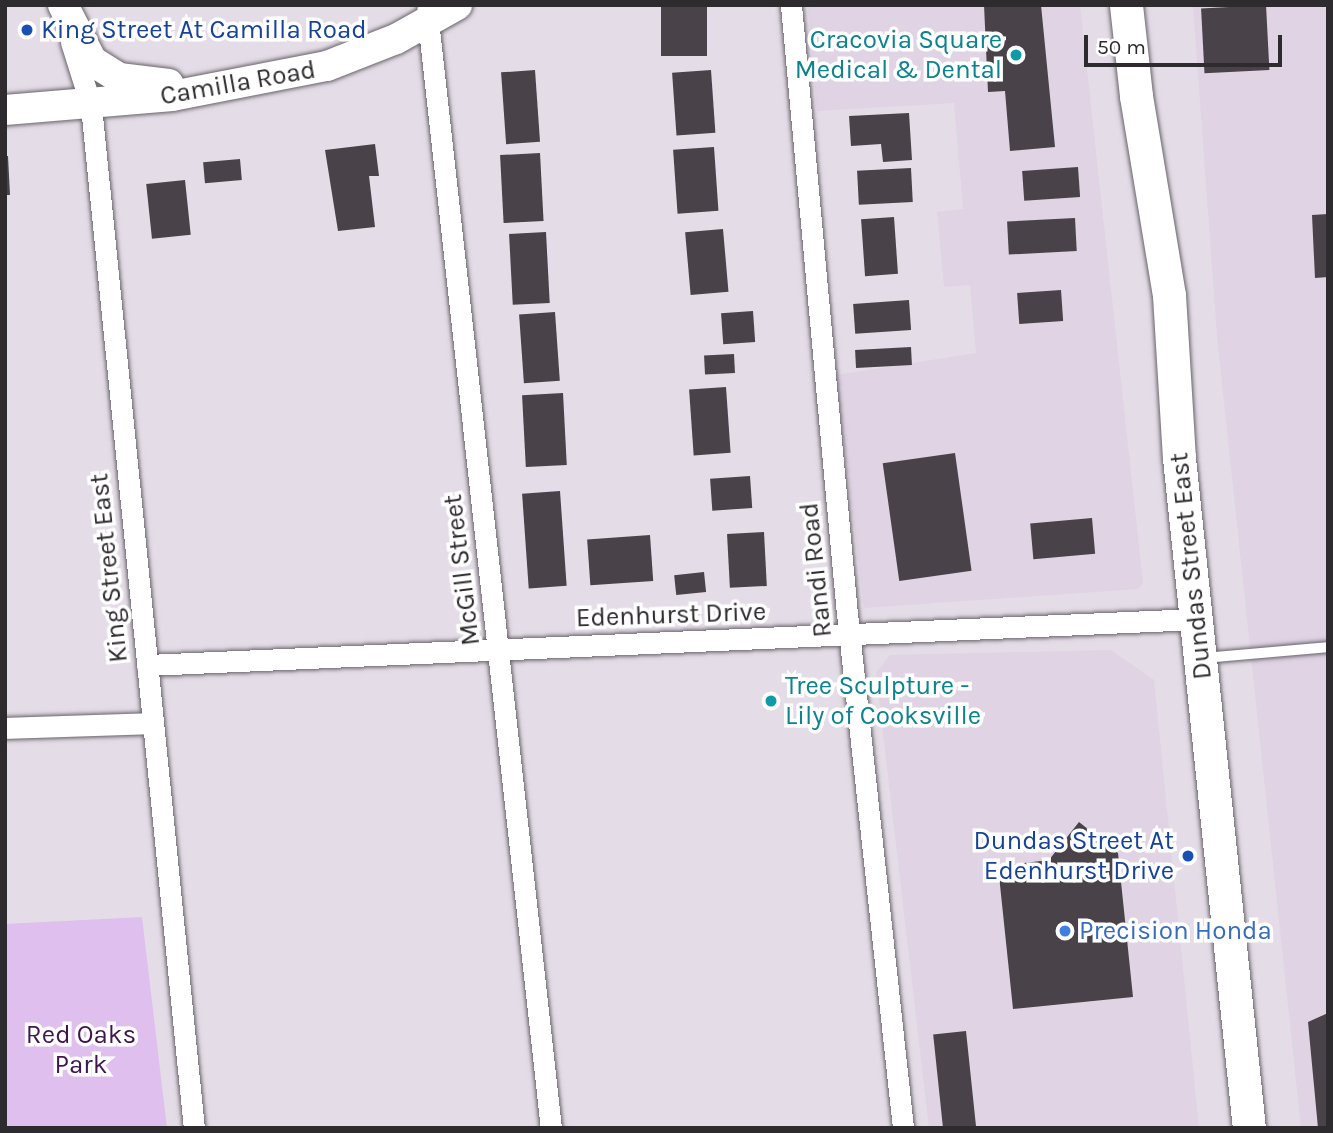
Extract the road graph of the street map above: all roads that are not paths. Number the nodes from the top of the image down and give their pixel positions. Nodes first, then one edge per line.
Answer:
1 (62, 5) edge
2 (457, 5) edge
3 (791, 5) edge
4 (1126, 5) edge
5 (427, 14) edge
6 (253, 83) junction
7 (91, 106) junction
8 (5, 110) edge
9 (1196, 619) junction
10 (851, 637) junction
11 (1328, 647) edge
12 (499, 649) junction
13 (1200, 658) junction
14 (147, 665) junction
15 (153, 723) junction
16 (5, 728) edge
17 (194, 1128) edge
18 (551, 1128) edge
19 (903, 1128) edge
20 (1249, 1128) edge

1 - 6 street
1 - 7 street, King Street East
2 - 5 street, Camilla Road
3 - 10 street, Randi Road
4 - 9 main road, Dundas Street East
5 - 6 street, Camilla Road
5 - 12 street, McGill Street
6 - 7 street, Camilla Road
7 - 8 street, Camilla Road
7 - 14 street, King Street East
9 - 10 street, Edenhurst Drive
9 - 13 main road, Dundas Street East
10 - 12 street, Edenhurst Drive
10 - 19 street, Randi Road
11 - 13 lane
12 - 14 street, Edenhurst Drive
12 - 18 street, McGill Street
13 - 20 main road, Dundas Street East
14 - 15 street, King Street East
15 - 16 street
15 - 17 street, King Street East

